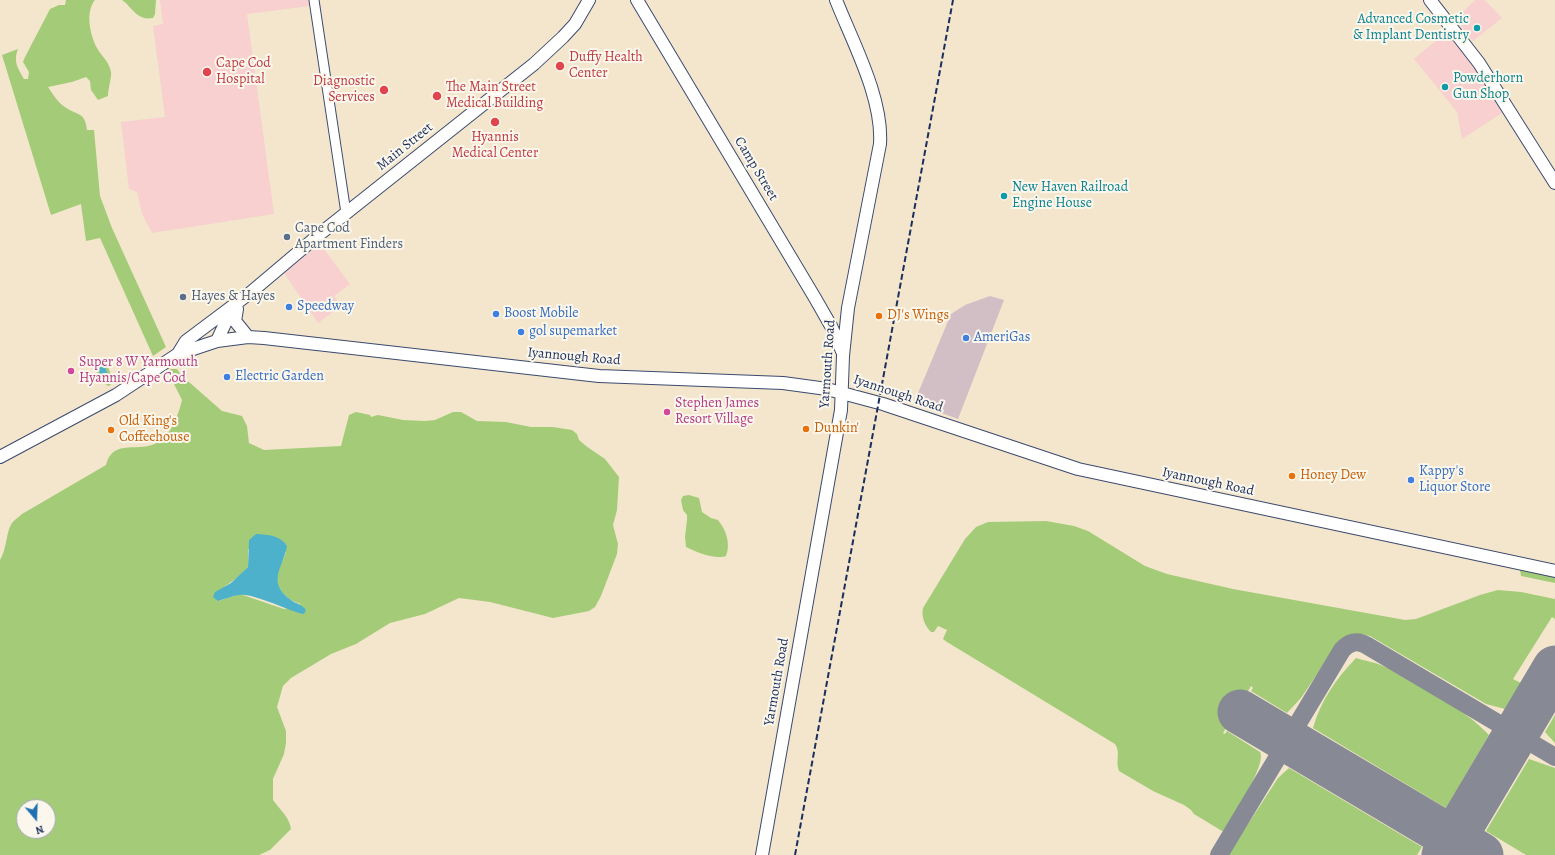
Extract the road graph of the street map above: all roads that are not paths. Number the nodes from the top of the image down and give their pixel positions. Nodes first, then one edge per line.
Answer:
1 (314, 0) edge
2 (589, 0) edge
3 (637, 0) edge
4 (836, 0) edge
5 (1430, 0) edge
6 (1555, 183) edge
7 (346, 213) junction
8 (249, 294) junction
9 (237, 309) junction
10 (847, 316) junction
11 (828, 320) junction
12 (248, 337) junction
13 (217, 341) junction
14 (178, 354) junction
15 (843, 356) junction
16 (842, 392) junction
17 (0, 457) edge
18 (1555, 571) edge
19 (762, 855) edge

1 - 7 street
2 - 7 main road, Main Street
3 - 11 main road, Camp Street
4 - 10 main road, Yarmouth Road
5 - 6 main road
7 - 8 main road, Main Street
8 - 9 main road, Main Street
8 - 14 main road, Main Street
9 - 12 main road
9 - 13 main road, Main Street
10 - 11 main road
10 - 15 main road, Yarmouth Road
11 - 15 main road, Camp Street
12 - 13 main road, Iyannough Road
12 - 16 main road, Iyannough Road
13 - 14 main road, Main Street
14 - 17 main road, Main Street
15 - 16 main road, Yarmouth Road
16 - 18 main road, Iyannough Road
16 - 19 main road, Yarmouth Road

